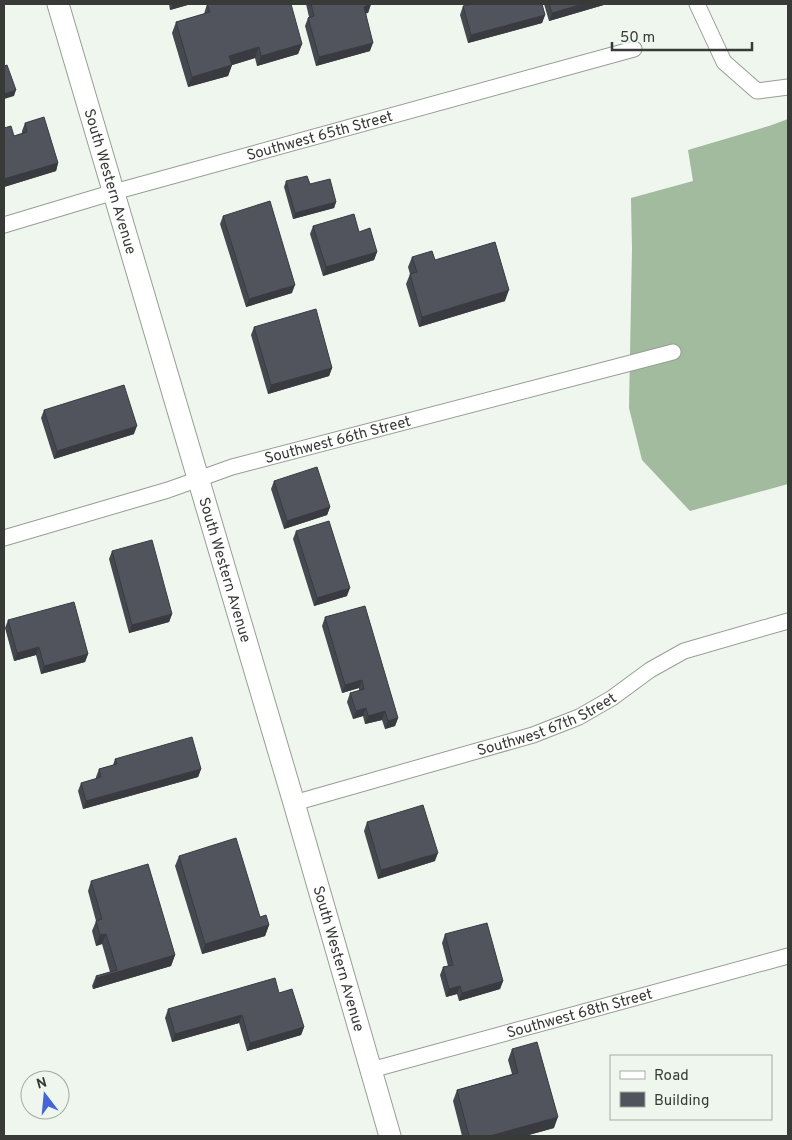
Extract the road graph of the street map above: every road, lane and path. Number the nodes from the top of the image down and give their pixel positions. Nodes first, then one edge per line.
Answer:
1 (58, 4) edge
2 (697, 4) edge
3 (634, 49) dead end
4 (788, 87) edge
5 (114, 192) junction
6 (4, 225) edge
7 (673, 352) dead end
8 (198, 479) junction
9 (4, 538) edge
10 (788, 621) edge
11 (294, 803) junction
12 (788, 956) edge
13 (371, 1070) junction
14 (390, 1136) edge

1 - 5 main road, South Western Avenue
2 - 4 street
3 - 5 street, Southwest 65th Street
5 - 6 street, Southwest 65th Street
5 - 8 main road, South Western Avenue
7 - 8 street, Southwest 66th Street
8 - 9 street, Southwest 66th Street
8 - 11 main road, South Western Avenue
10 - 11 street, Southwest 67th Street
11 - 13 main road, South Western Avenue
12 - 13 street, Southwest 68th Street
13 - 14 main road, South Western Avenue

